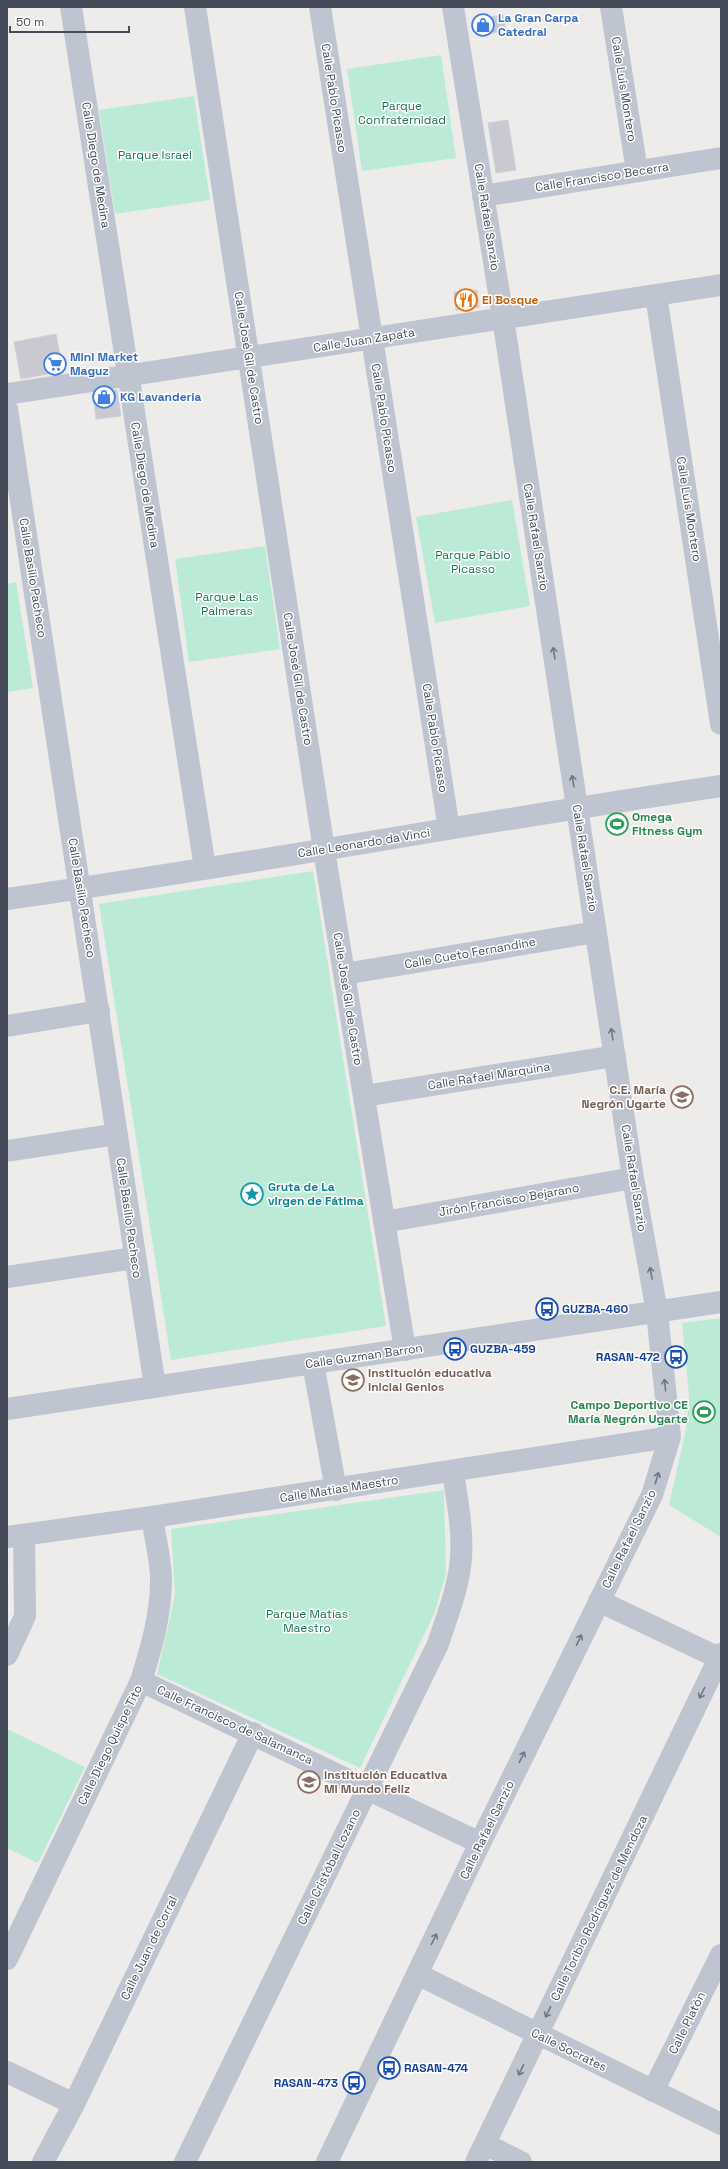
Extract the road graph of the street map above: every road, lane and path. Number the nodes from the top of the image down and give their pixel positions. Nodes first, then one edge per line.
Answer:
1 (71, 7) edge
2 (195, 7) edge
3 (320, 7) edge
4 (453, 7) edge
5 (611, 7) edge
6 (721, 158) edge
7 (637, 171) junction
8 (484, 196) junction
9 (721, 285) edge
10 (656, 295) junction
11 (503, 318) junction
12 (372, 338) junction
13 (249, 357) junction
14 (128, 376) junction
15 (7, 394) edge
16 (7, 409) edge
17 (721, 724) edge
18 (721, 786) edge
19 (577, 807) junction
20 (449, 829) junction
21 (324, 850) junction
22 (205, 868) junction
23 (80, 889) junction
24 (7, 900) edge
25 (596, 932) junction
26 (344, 974) junction
27 (99, 1011) junction
28 (7, 1026) edge
29 (615, 1056) junction
30 (364, 1096) junction
31 (117, 1134) junction
32 (7, 1151) edge
33 (634, 1178) junction
34 (384, 1222) junction
35 (135, 1258) junction
36 (7, 1277) edge
37 (721, 1302) edge
38 (657, 1312) junction
39 (405, 1350) junction
40 (313, 1363) junction
41 (154, 1387) junction
42 (7, 1409) edge
43 (670, 1437) junction
44 (453, 1472) junction
45 (336, 1490) junction
46 (152, 1517) junction
47 (16, 1536) edge
48 (598, 1601) junction
49 (7, 1655) edge
50 (721, 1658) edge
51 (141, 1681) junction
52 (253, 1733) junction
53 (367, 1788) junction
54 (480, 1842) junction
55 (721, 1955) edge
56 (7, 1959) edge
57 (417, 1974) junction
58 (538, 2035) junction
59 (7, 2072) edge
60 (653, 2091) junction
61 (74, 2104) junction
62 (721, 2124) edge
63 (481, 2153) edge
64 (43, 2162) edge
65 (185, 2162) edge
66 (326, 2162) edge
67 (521, 2162) edge

1 - 14 street, Calle Diego de Medina
2 - 13 street, Calle José Gil de Castro
3 - 12 street, Calle Pablo Picasso
4 - 8 street, Calle Rafael Sanzio
5 - 7 street, Calle Luis Montero
6 - 7 street, Calle Francisco Becerra
7 - 8 street, Calle Francisco Becerra
8 - 11 street, Calle Rafael Sanzio
9 - 10 street, Calle Juan Zapata
10 - 11 street, Calle Juan Zapata
10 - 17 street, Calle Luis Montero
11 - 12 street, Calle Juan Zapata
19 -> 11 street, Calle Rafael Sanzio
12 - 13 street, Calle Juan Zapata
12 - 20 street, Calle Pablo Picasso
13 - 14 street, Calle Juan Zapata
13 - 21 street, Calle José Gil de Castro
14 - 15 street, Calle Juan Zapata
14 - 22 street, Calle Diego de Medina
16 - 23 street, Calle Basilio Pacheco
18 - 19 street, Calle Leonardo da Vinci
19 - 20 street, Calle Leonardo da Vinci
19 - 25 street, Calle Rafael Sanzio
20 - 21 street, Calle Leonardo da Vinci
21 - 22 street, Calle Leonardo da Vinci
21 - 26 street, Calle José Gil de Castro
22 - 23 street, Calle Leonardo da Vinci
23 - 24 street, Calle Leonardo da Vinci
23 - 27 street, Calle Basilio Pacheco
25 - 26 street, Calle Cueto Fernandine
29 -> 25 street, Calle Rafael Sanzio
26 - 30 street, Calle José Gil de Castro
27 - 28 street
27 - 31 street, Calle Basilio Pacheco
29 - 30 street, Calle Rafael Marquina
29 - 33 street, Calle Rafael Sanzio
30 - 34 street, Calle José Gil de Castro
31 - 32 street
31 - 35 street, Calle Basilio Pacheco
33 - 34 street, Jirón Francisco Bejarano
38 -> 33 street, Calle Rafael Sanzio
34 - 39 street, Calle José Gil de Castro
35 - 36 street
35 - 41 street, Calle Basilio Pacheco
37 - 38 street, Calle Guzman Barron
38 - 39 street, Calle Guzman Barron
43 -> 38 street, Calle Rafael Sanzio
39 - 40 street, Calle Guzman Barron
40 - 41 street, Calle Guzman Barron
40 - 45 street
41 - 42 street, Calle Guzman Barron
43 - 44 street, Calle Matias Maestro
48 -> 43 street, Calle Rafael Sanzio
44 - 45 street, Calle Matias Maestro
44 - 53 street, Calle Cristóbal Lozano
45 - 46 street, Calle Matias Maestro
46 - 47 street, Calle Matias Maestro
46 - 51 street, Calle Diego Quispe Tito
47 - 49 street
48 - 50 street
54 -> 48 street, Calle Rafael Sanzio
50 -> 58 street, Calle Toribio Rodriguez de Mendoza
51 - 52 street, Calle Francisco de Salamanca
51 - 56 street, Calle Diego Quispe Tito
52 - 53 street, Calle Francisco de Salamanca
52 - 61 street, Calle Juan de Corral
53 - 54 street, Calle Francisco de Salamanca
53 - 65 street, Calle Cristóbal Lozano
57 -> 54 street, Calle Rafael Sanzio
55 - 60 street, Calle Platón
57 - 58 street, Calle Socrates
57 - 66 street, Calle Rafael Sanzio
58 - 60 street, Calle Socrates
58 -> 63 street, Calle Toribio Rodriguez de Mendoza
59 - 61 street
60 - 62 street, Calle Socrates
61 - 64 street, Calle Juan de Corral
63 - 67 street

